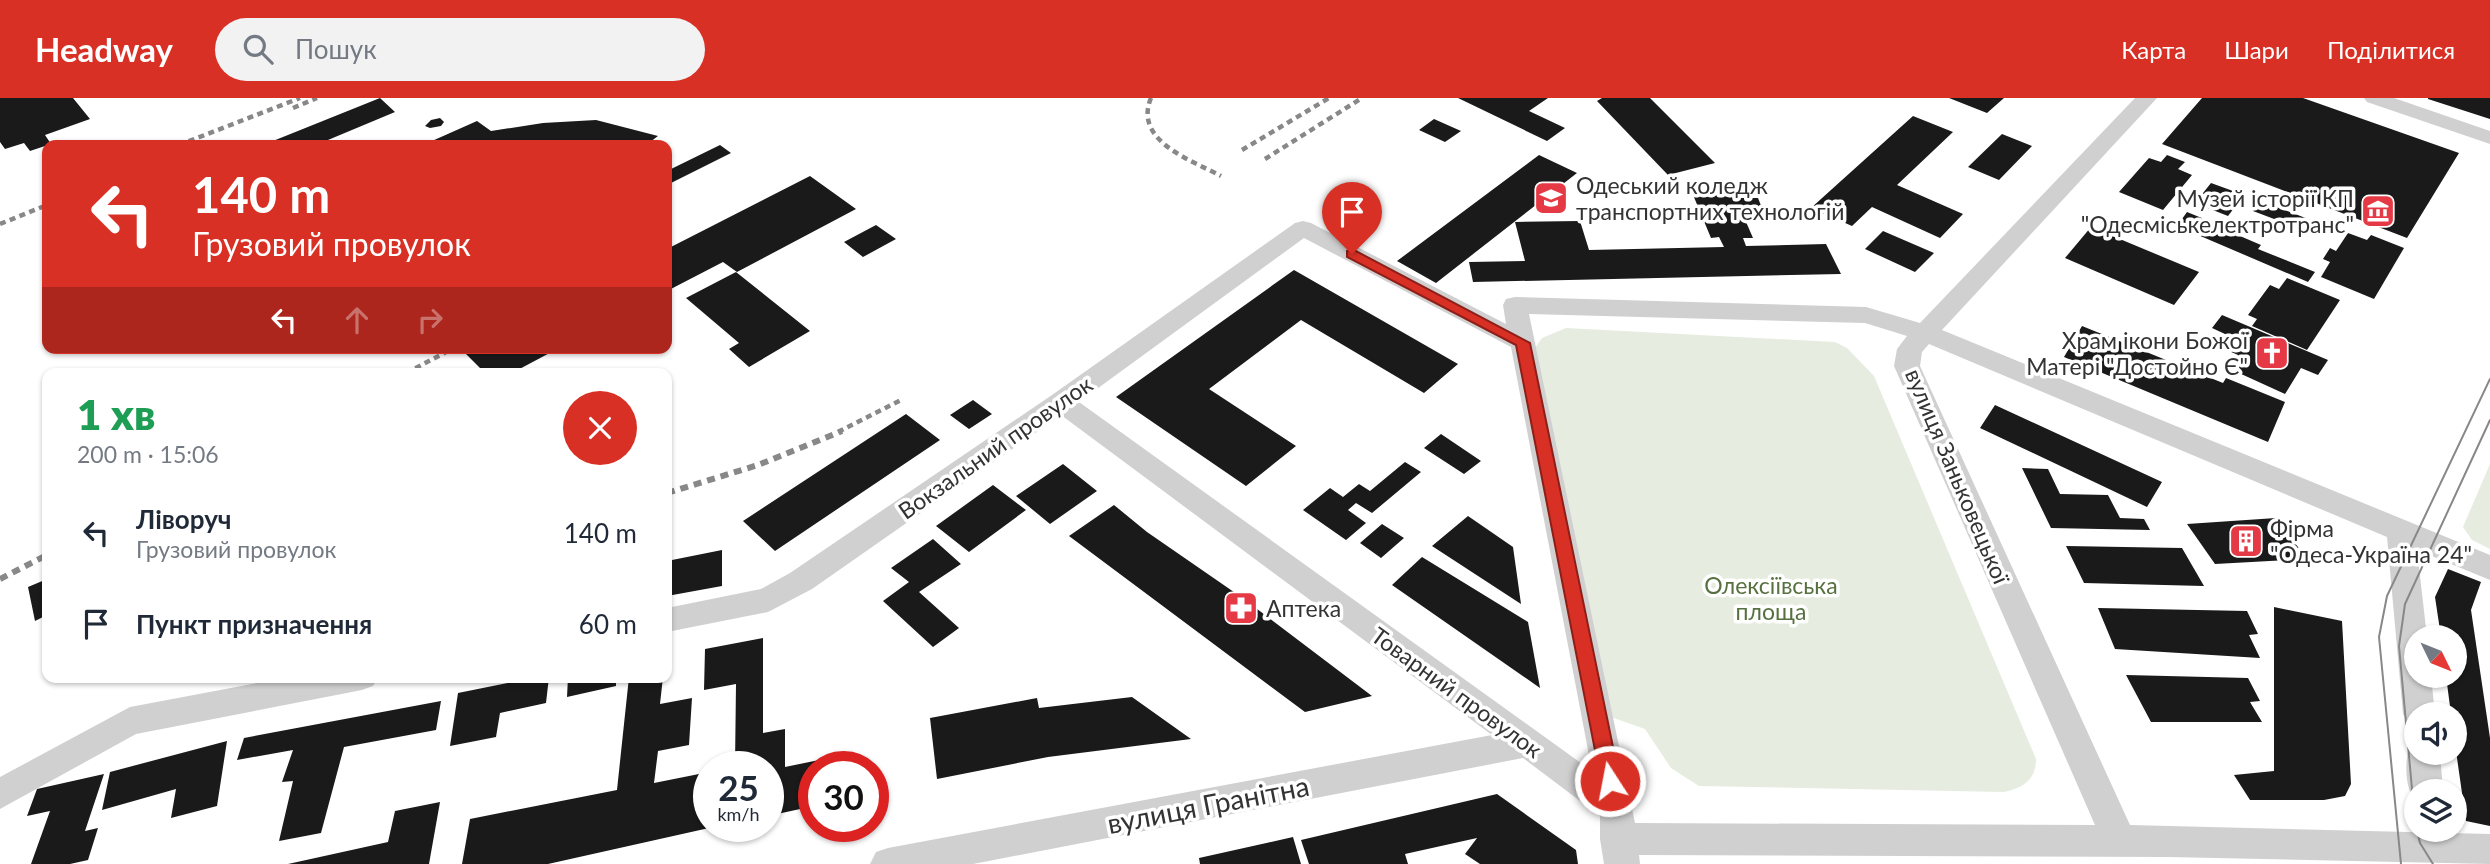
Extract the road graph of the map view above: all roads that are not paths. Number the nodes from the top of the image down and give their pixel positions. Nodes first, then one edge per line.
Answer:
1 (2147, 98) edge
2 (2374, 98) edge
3 (2490, 138) edge
4 (1926, 333) junction
5 (1523, 343) junction
6 (1060, 402) junction
7 (2401, 532) junction
8 (2490, 568) edge
9 (672, 619) edge
10 (330, 683) edge
11 (2418, 702) edge
12 (1528, 743) junction
13 (0, 794) edge
14 (1618, 837) edge
15 (2119, 840) junction
16 (2431, 847) edge
17 (2490, 850) edge
18 (888, 864) edge

1 - 4 street, вулиця Заньковецької
2 - 3 street
4 - 5 street
4 - 7 street
4 - 15 street, вулиця Заньковецької
5 - 6 street, Вокзальний провулок
5 - 14 street
6 - 9 street, Вокзальний провулок
6 - 12 street, Товарний провулок
7 - 8 street
7 - 11 street
10 - 13 street
12 - 14 street, Товарний провулок
12 - 18 street, вулиця Гранітна
14 - 15 street
15 - 16 street
16 - 17 street

